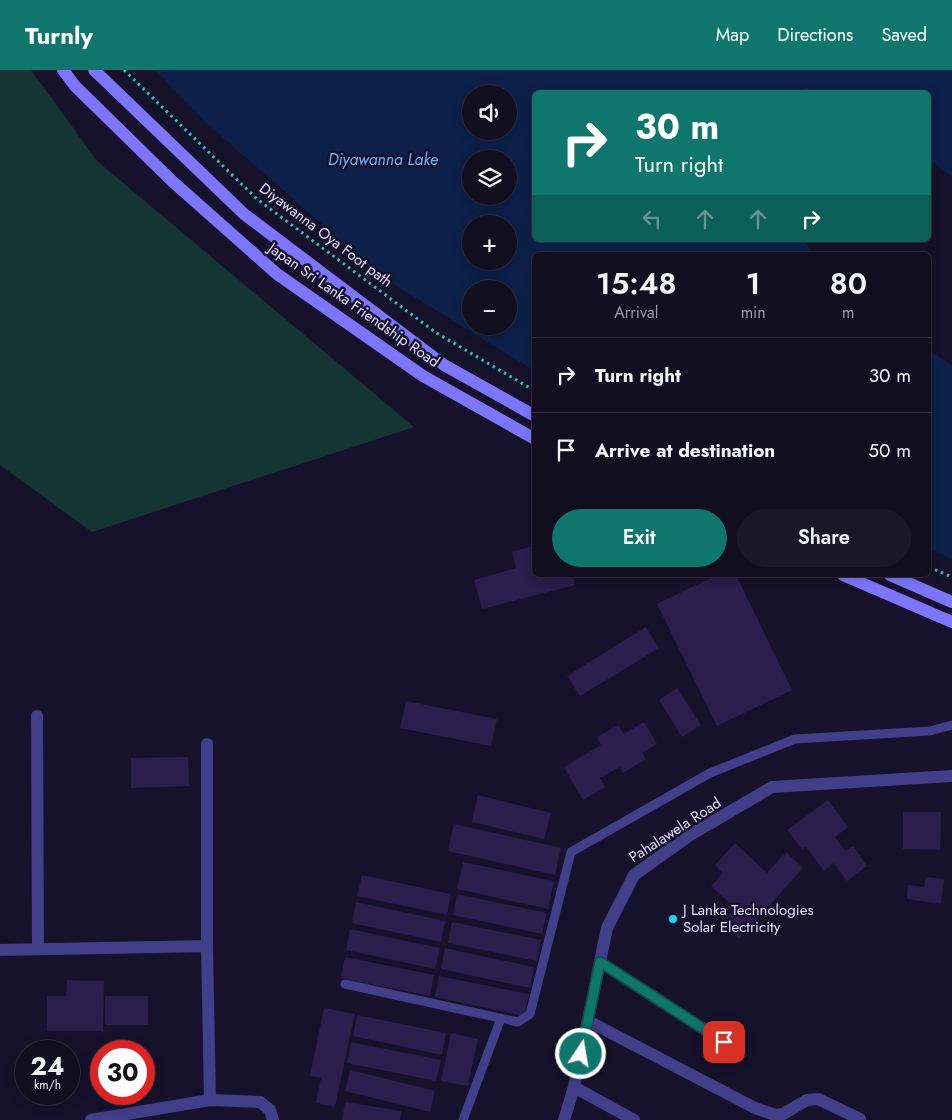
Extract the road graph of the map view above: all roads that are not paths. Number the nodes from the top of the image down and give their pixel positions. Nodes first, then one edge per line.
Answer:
1 (62, 70) edge
2 (94, 70) edge
3 (532, 414) edge
4 (532, 437) edge
5 (849, 577) edge
6 (895, 577) edge
7 (952, 602) edge
8 (952, 622) edge
9 (37, 716) dead end
10 (952, 726) edge
11 (207, 744) dead end
12 (952, 776) edge
13 (207, 946) junction
14 (38, 948) junction
15 (0, 950) edge
16 (600, 962) junction
17 (345, 984) dead end
18 (501, 1018) junction
19 (588, 1021) junction
20 (739, 1052) dead end
21 (574, 1087) junction
22 (210, 1100) junction
23 (860, 1119) edge
24 (92, 1120) edge
25 (273, 1120) edge
26 (463, 1120) edge
27 (564, 1120) edge
28 (634, 1120) edge

1 - 4 main road, Japan Sri Lanka Friendship Road
2 - 3 main road, Japan Sri Lanka Friendship Road
5 - 8 main road
6 - 7 main road
9 - 14 street
10 - 18 lane
11 - 13 street
12 - 16 street, Pahalawela Road
13 - 14 street
13 - 22 street
14 - 15 street
16 - 19 street, Pahalawela Road
16 - 20 street
17 - 18 lane
18 - 26 lane
19 - 21 street, Pahalawela Road
19 - 23 street
21 - 27 street, Pahalawela Road
21 - 28 street
22 - 24 street
22 - 25 street

